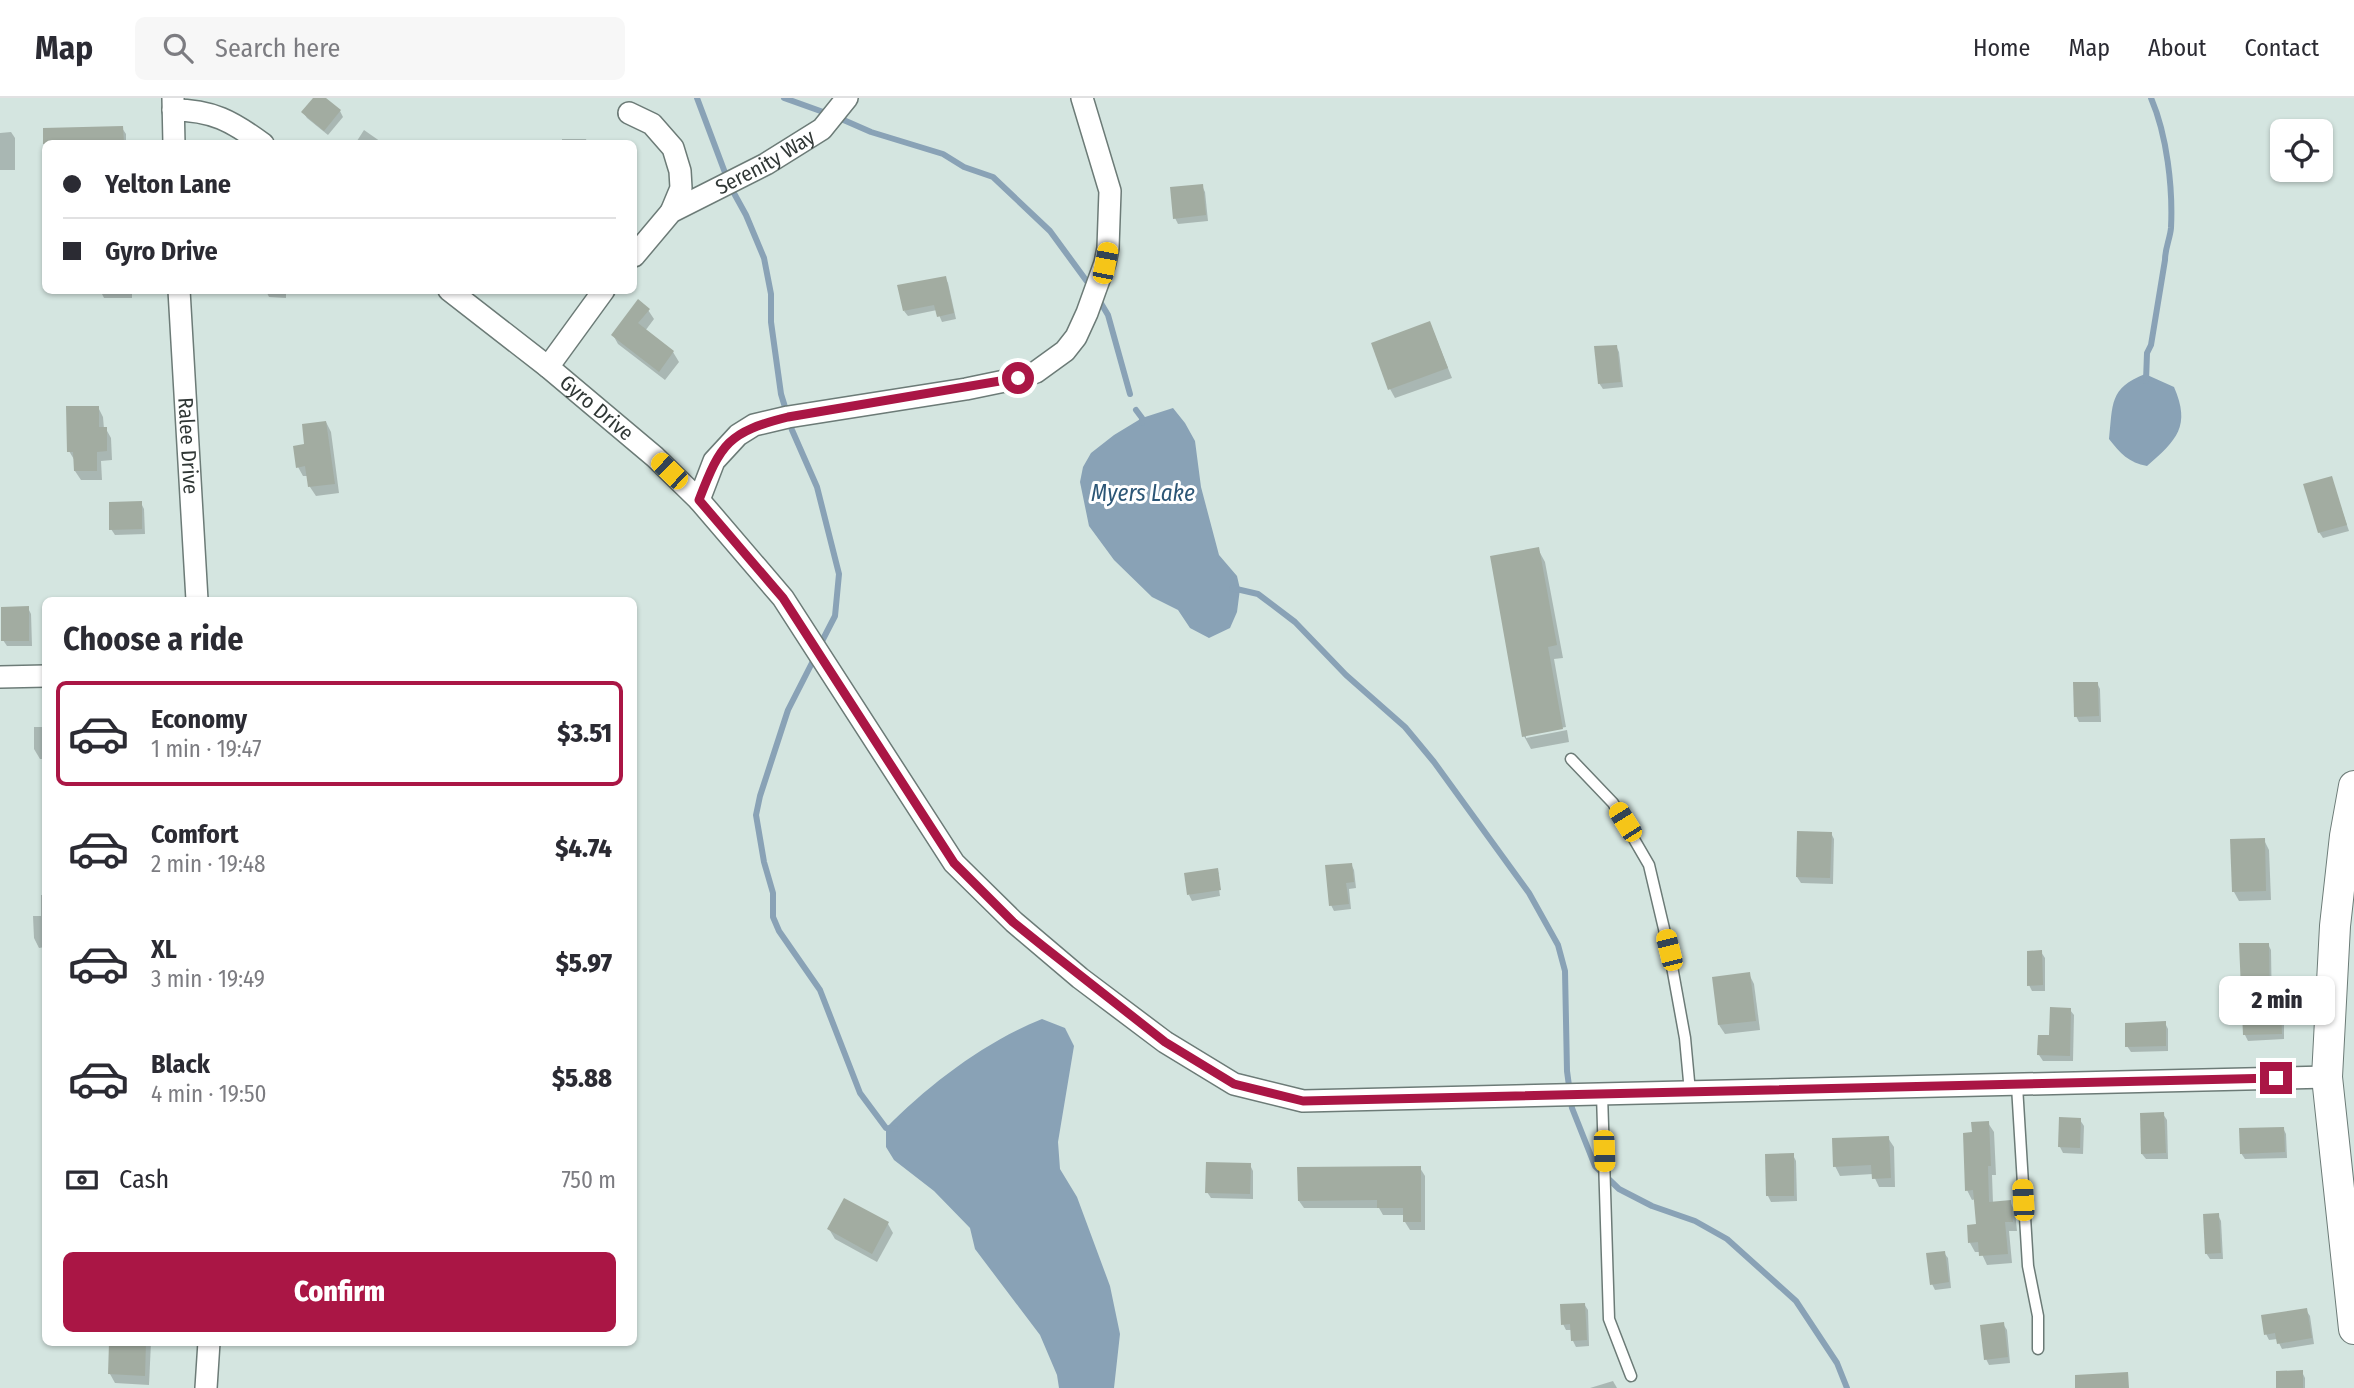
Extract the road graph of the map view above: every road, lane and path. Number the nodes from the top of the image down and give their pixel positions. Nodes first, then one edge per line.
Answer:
1 (847, 98) edge
2 (1082, 98) edge
3 (173, 104) edge
4 (629, 113) dead end
5 (174, 140) edge
6 (257, 140) edge
7 (671, 212) junction
8 (637, 252) edge
9 (179, 294) edge
10 (454, 294) edge
11 (601, 294) edge
12 (548, 367) junction
13 (699, 500) junction
14 (197, 597) edge
15 (42, 676) edge
16 (0, 677) edge
17 (1571, 759) dead end
18 (2354, 786) edge
19 (2328, 1077) junction
20 (2017, 1086) junction
21 (1690, 1092) junction
22 (1602, 1094) junction
23 (2348, 1219) edge
24 (2354, 1329) edge
25 (209, 1346) edge
26 (2038, 1349) dead end
27 (1631, 1376) dead end
28 (206, 1388) edge

1 - 7 street, Serenity Way
2 - 13 street
3 - 5 street
3 - 6 street
4 - 7 street, Serenity Way
7 - 8 street, Serenity Way
9 - 14 street, Ralee Drive
10 - 12 street, Gyro Drive
11 - 12 street
12 - 13 street, Gyro Drive
13 - 22 street, Gyro Drive
15 - 16 street
17 - 21 lane
18 - 19 main road
19 - 20 street, Gyro Drive
19 - 23 main road
20 - 21 street, Gyro Drive
20 - 26 lane
21 - 22 street, Gyro Drive
22 - 27 lane
23 - 24 main road
25 - 28 street

